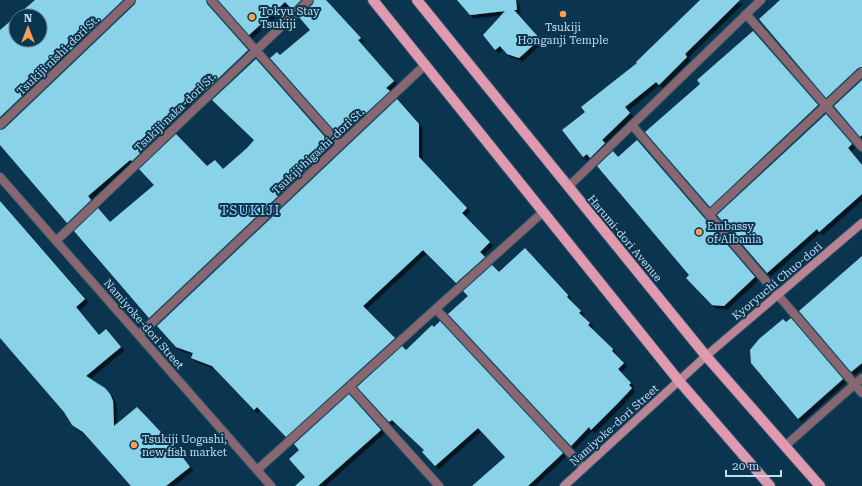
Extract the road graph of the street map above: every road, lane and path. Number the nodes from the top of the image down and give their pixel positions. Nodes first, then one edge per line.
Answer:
1 (131, 0) edge
2 (211, 0) edge
3 (309, 0) edge
4 (373, 0) edge
5 (417, 0) edge
6 (761, 0) edge
7 (746, 14) junction
8 (256, 51) junction
9 (425, 65) junction
10 (862, 72) edge
11 (826, 106) junction
12 (0, 125) edge
13 (632, 125) junction
14 (340, 145) junction
15 (862, 147) edge
16 (0, 177) edge
17 (568, 187) junction
18 (543, 212) junction
19 (709, 215) junction
20 (862, 224) edge
21 (56, 241) junction
22 (778, 295) junction
23 (436, 309) junction
24 (139, 335) junction
25 (706, 356) junction
26 (862, 378) edge
27 (679, 381) junction
28 (855, 385) junction
29 (350, 387) junction
30 (862, 393) edge
31 (786, 446) junction
32 (584, 468) junction
33 (257, 470) junction
34 (271, 486) edge
35 (439, 486) edge
36 (564, 486) edge
37 (770, 486) edge
38 (820, 486) edge

1 - 12 street, Tsukiji nishi-dori St.
2 - 8 street
3 - 8 street, Tsukiji naka-dori St.
4 - 9 main road
5 - 17 main road, Harumi-dori Avenue
6 - 7 street
7 - 11 street
7 - 13 street
8 - 14 street
8 - 21 street, Tsukiji naka-dori St.
9 - 14 street, Tsukiji higashi-dori St.
9 - 18 main road
10 - 11 street
11 - 15 street
11 - 19 street
13 - 17 street
13 - 19 street
14 - 24 street, Tsukiji higashi-dori St.
16 - 21 street, Namiyoke-dori Street
17 - 25 main road, Harumi-dori Avenue
18 - 23 street
18 - 27 main road
19 - 22 street
20 - 22 street, Kyoryuchi Chuo-dori
21 - 24 street, Namiyoke-dori Street
22 - 25 street, Kyoryuchi Chuo-dori
22 - 28 street
23 - 29 street
23 - 32 street
24 - 33 street, Namiyoke-dori Street
25 - 27 street, Kyoryuchi Chuo-dori
25 - 31 main road, Harumi-dori Avenue
26 - 28 street
27 - 32 street, Namiyoke-dori Street
27 - 37 main road
28 - 30 street
28 - 31 street
29 - 33 street
29 - 35 street
31 - 38 main road, Harumi-dori Avenue
32 - 36 street, Namiyoke-dori Street
33 - 34 street, Namiyoke-dori Street

